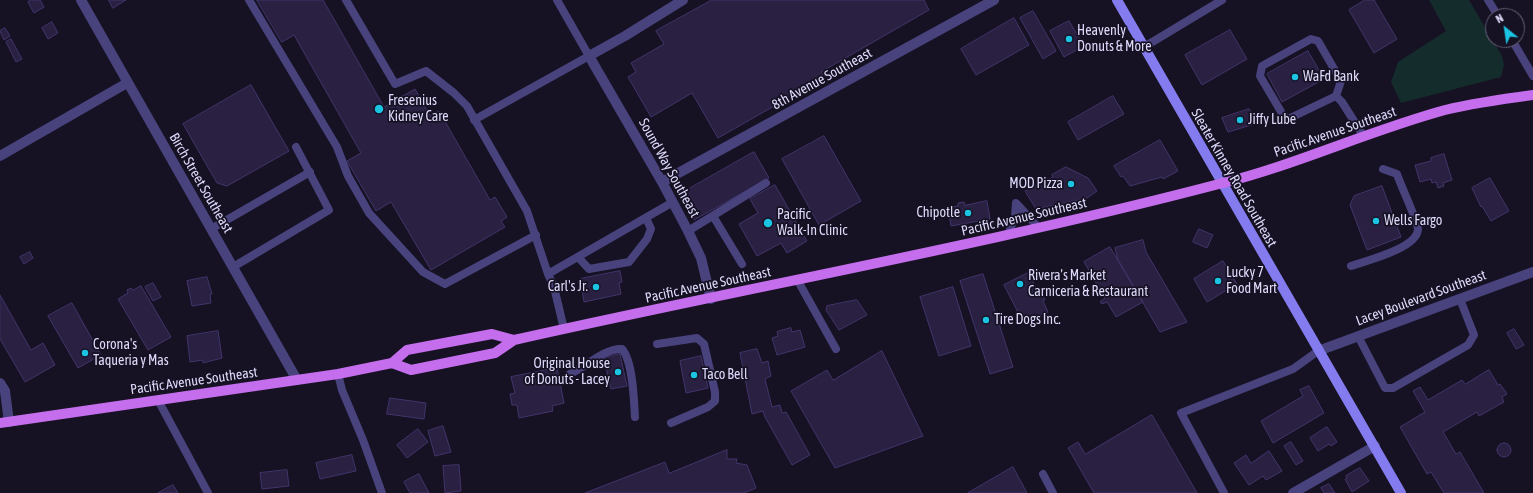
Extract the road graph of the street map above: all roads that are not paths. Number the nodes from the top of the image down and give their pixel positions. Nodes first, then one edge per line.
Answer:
1 (81, 0) edge
2 (249, 0) edge
3 (346, 0) edge
4 (557, 0) edge
5 (683, 0) edge
6 (994, 0) edge
7 (1117, 0) edge
8 (1222, 0) edge
9 (1144, 47) junction
10 (1517, 48) edge
11 (589, 56) junction
12 (1533, 76) edge
13 (127, 83) junction
14 (1533, 95) edge
15 (1336, 96) junction
16 (474, 120) junction
17 (1364, 137) junction
18 (296, 147) dead end
19 (0, 156) edge
20 (1383, 169) dead end
21 (310, 172) junction
22 (662, 182) junction
23 (766, 183) dead end
24 (1222, 184) junction
25 (673, 202) junction
26 (713, 216) junction
27 (646, 218) junction
28 (1039, 228) junction
29 (211, 229) junction
30 (688, 231) junction
31 (536, 235) junction
32 (1008, 235) junction
33 (578, 257) junction
34 (742, 264) dead end
35 (1351, 266) dead end
36 (233, 267) junction
37 (1533, 272) edge
38 (548, 274) junction
39 (798, 281) junction
40 (1460, 298) junction
41 (711, 299) junction
42 (564, 329) junction
43 (1358, 336) junction
44 (514, 340) junction
45 (657, 344) dead end
46 (836, 349) dead end
47 (1318, 351) junction
48 (392, 364) junction
49 (338, 374) junction
50 (570, 374) dead end
51 (297, 380) junction
52 (0, 383) edge
53 (158, 400) junction
54 (635, 417) dead end
55 (5, 422) edge
56 (671, 423) dead end
57 (1375, 446) junction
58 (1043, 474) dead end
59 (1398, 492) edge
60 (208, 493) edge
61 (382, 493) edge
62 (1053, 493) edge
63 (1224, 493) edge
64 (1293, 493) edge

1 - 13 street, Birch Street Southeast
2 - 31 lane
3 - 16 lane
4 - 11 lane
5 - 11 street
6 - 22 street, 8th Avenue Southeast
7 - 9 street, Sleater Kinney Road Southeast
8 - 9 lane
9 - 24 street, Sleater Kinney Road Southeast
10 - 12 lane
11 - 16 lane
11 - 22 street, Sound Way Southeast
13 - 19 street
13 - 29 street, Birch Street Southeast
14 - 17 main road, Pacific Avenue Southeast
15 - 15 lane
15 - 17 lane
16 - 31 lane
17 - 24 main road, Pacific Avenue Southeast
18 - 21 lane
20 - 35 lane
21 - 29 lane
21 - 36 lane
22 - 25 street, Sound Way Southeast
23 - 26 lane
24 - 28 main road, Pacific Avenue Southeast
24 - 47 street, Sleater Kinney Road Southeast
25 - 27 lane
25 - 30 street, Sound Way Southeast
26 - 30 lane
26 - 34 lane
27 - 33 lane
27 - 33 lane
28 - 32 main road, Pacific Avenue Southeast
28 - 32 lane
29 - 36 street, Birch Street Southeast
30 - 41 street, Sound Way Southeast
31 - 38 lane
32 - 39 main road, Pacific Avenue Southeast
33 - 38 lane
36 - 51 street, Birch Street Southeast
37 - 40 street, Lacey Boulevard Southeast
38 - 42 lane
39 - 41 main road, Pacific Avenue Southeast
39 - 46 lane
40 - 43 street, Lacey Boulevard Southeast
40 - 43 lane
41 - 42 main road, Pacific Avenue Southeast
42 - 44 main road, Pacific Avenue Southeast
43 - 47 street, Lacey Boulevard Southeast
44 - 48 main road, Pacific Avenue Southeast
44 - 48 main road, Pacific Avenue Southeast
45 - 56 lane
47 - 57 street, Sleater Kinney Road Southeast
47 - 63 lane
48 - 49 main road, Pacific Avenue Southeast
49 - 51 main road, Pacific Avenue Southeast
49 - 61 lane
50 - 54 lane
51 - 53 main road, Pacific Avenue Southeast
52 - 55 street
53 - 55 main road, Pacific Avenue Southeast
53 - 60 lane
57 - 59 street, Sleater Kinney Road Southeast
57 - 64 street
58 - 62 lane

